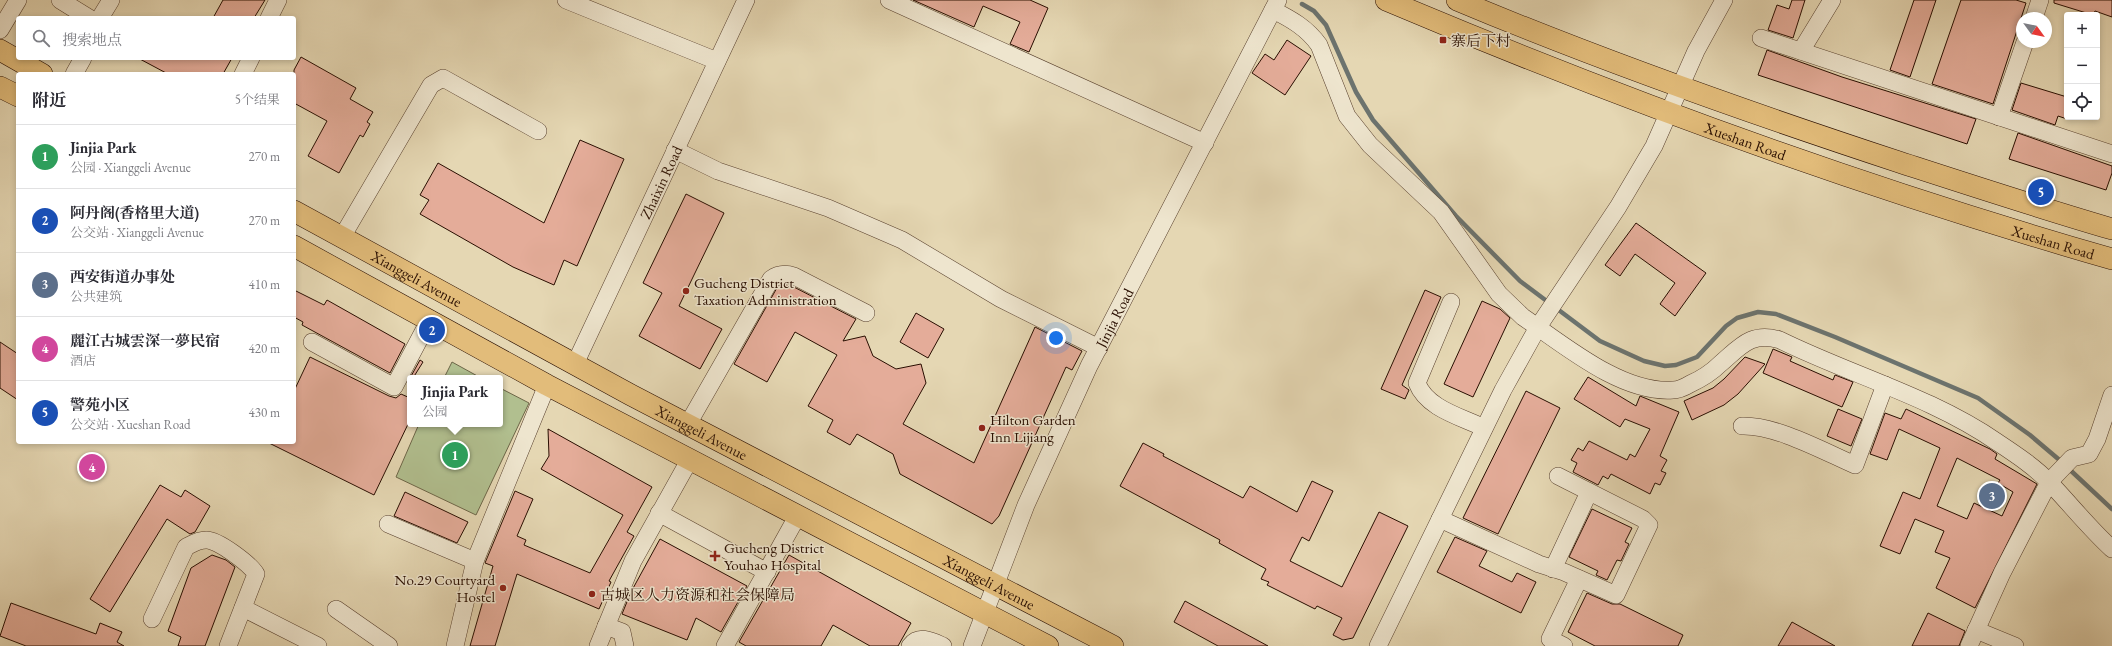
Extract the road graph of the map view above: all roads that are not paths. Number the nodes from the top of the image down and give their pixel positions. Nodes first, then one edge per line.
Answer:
1 (18, 0) edge
2 (60, 0) edge
3 (111, 0) edge
4 (278, 0) edge
5 (566, 0) edge
6 (746, 0) edge
7 (889, 0) edge
8 (1386, 0) edge
9 (1457, 0) edge
10 (1724, 0) edge
11 (1832, 0) edge
12 (2040, 0) edge
13 (1276, 5) edge
14 (2036, 12) edge
15 (86, 16) edge
16 (101, 16) edge
17 (270, 16) edge
18 (0, 30) edge
19 (1761, 38) dead end
20 (2023, 48) edge
21 (0, 50) edge
22 (1801, 51) junction
23 (16, 59) edge
24 (18, 60) edge
25 (82, 60) edge
26 (250, 60) edge
27 (717, 61) junction
28 (38, 72) edge
29 (75, 72) edge
30 (244, 72) edge
31 (0, 87) edge
32 (1680, 87) junction
33 (16, 95) edge
34 (1669, 112) junction
35 (1999, 117) junction
36 (538, 131) dead end
37 (1205, 143) junction
38 (675, 150) junction
39 (2112, 154) edge
40 (296, 212) edge
41 (2112, 229) edge
42 (342, 237) junction
43 (296, 247) edge
44 (2112, 259) edge
45 (1451, 302) dead end
46 (866, 313) dead end
47 (430, 320) junction
48 (1538, 327) junction
49 (312, 342) dead end
50 (1099, 348) junction
51 (575, 364) junction
52 (547, 385) junction
53 (1885, 385) junction
54 (2112, 395) edge
55 (688, 424) junction
56 (1742, 426) dead end
57 (1484, 428) junction
58 (690, 459) junction
59 (1558, 476) dead end
60 (2053, 477) junction
61 (1589, 492) junction
62 (659, 513) junction
63 (798, 515) junction
64 (1440, 519) junction
65 (388, 524) dead end
66 (2112, 549) edge
67 (474, 561) junction
68 (1553, 569) junction
69 (767, 572) junction
70 (1579, 579) junction
71 (995, 584) junction
72 (242, 608) junction
73 (336, 609) dead end
74 (984, 613) junction
75 (152, 619) dead end
76 (606, 626) junction
77 (1976, 630) junction
78 (228, 646) edge
79 (318, 646) edge
80 (389, 646) edge
81 (455, 646) edge
82 (598, 646) edge
83 (625, 646) edge
84 (725, 646) edge
85 (910, 646) edge
86 (943, 646) edge
87 (972, 646) edge
88 (1048, 646) edge
89 (1113, 646) edge
90 (1378, 646) edge
91 (1564, 646) edge
92 (1968, 646) edge
93 (2015, 646) edge

1 - 18 street
2 - 15 street
3 - 16 street
4 - 17 street
5 - 27 street
6 - 27 street, Zhaixin Road
7 - 37 street
8 - 34 main road, Xueshan Road
9 - 32 main road, Xueshan Road
10 - 32 street
11 - 22 street
12 - 14 street
13 - 37 street, Jinjia Road
13 - 48 street
19 - 22 street
20 - 35 street
21 - 23 main road
22 - 35 street
24 - 28 main road
25 - 29 street
26 - 30 street
27 - 38 street, Zhaixin Road
31 - 33 main road
32 - 34 street
32 - 41 main road, Xueshan Road
34 - 44 main road, Xueshan Road
34 - 48 street
35 - 39 street
36 - 42 street
37 - 50 street, Jinjia Road
38 - 50 street
38 - 51 street, Zhaixin Road
40 - 42 main road, Xianggeli Avenue
42 - 51 main road, Xianggeli Avenue
43 - 47 main road, Xianggeli Avenue
45 - 57 street
46 - 55 street
47 - 49 street
47 - 52 main road, Xianggeli Avenue
48 - 53 street
48 - 57 street
50 - 71 street, Jinjia Road
51 - 55 main road, Xianggeli Avenue
52 - 58 main road, Xianggeli Avenue
52 - 67 street
53 - 56 street
53 - 60 street
54 - 60 street
55 - 71 main road, Xianggeli Avenue
57 - 64 street
58 - 62 street
58 - 63 main road, Xianggeli Avenue
59 - 61 street
60 - 66 street
60 - 77 street
61 - 68 street
61 - 70 street
62 - 69 street
62 - 76 street
63 - 69 street
63 - 74 main road, Xianggeli Avenue
64 - 68 street
64 - 90 street
65 - 67 street
67 - 81 street
68 - 70 street
69 - 84 street
70 - 91 street
71 - 74 street, Jinjia Road
71 - 89 main road, Xianggeli Avenue
72 - 75 street
72 - 78 street
72 - 79 street
73 - 80 street
74 - 87 street, Jinjia Road
74 - 88 main road, Xianggeli Avenue
76 - 82 street
76 - 83 street
77 - 92 street
77 - 93 street
85 - 86 street

